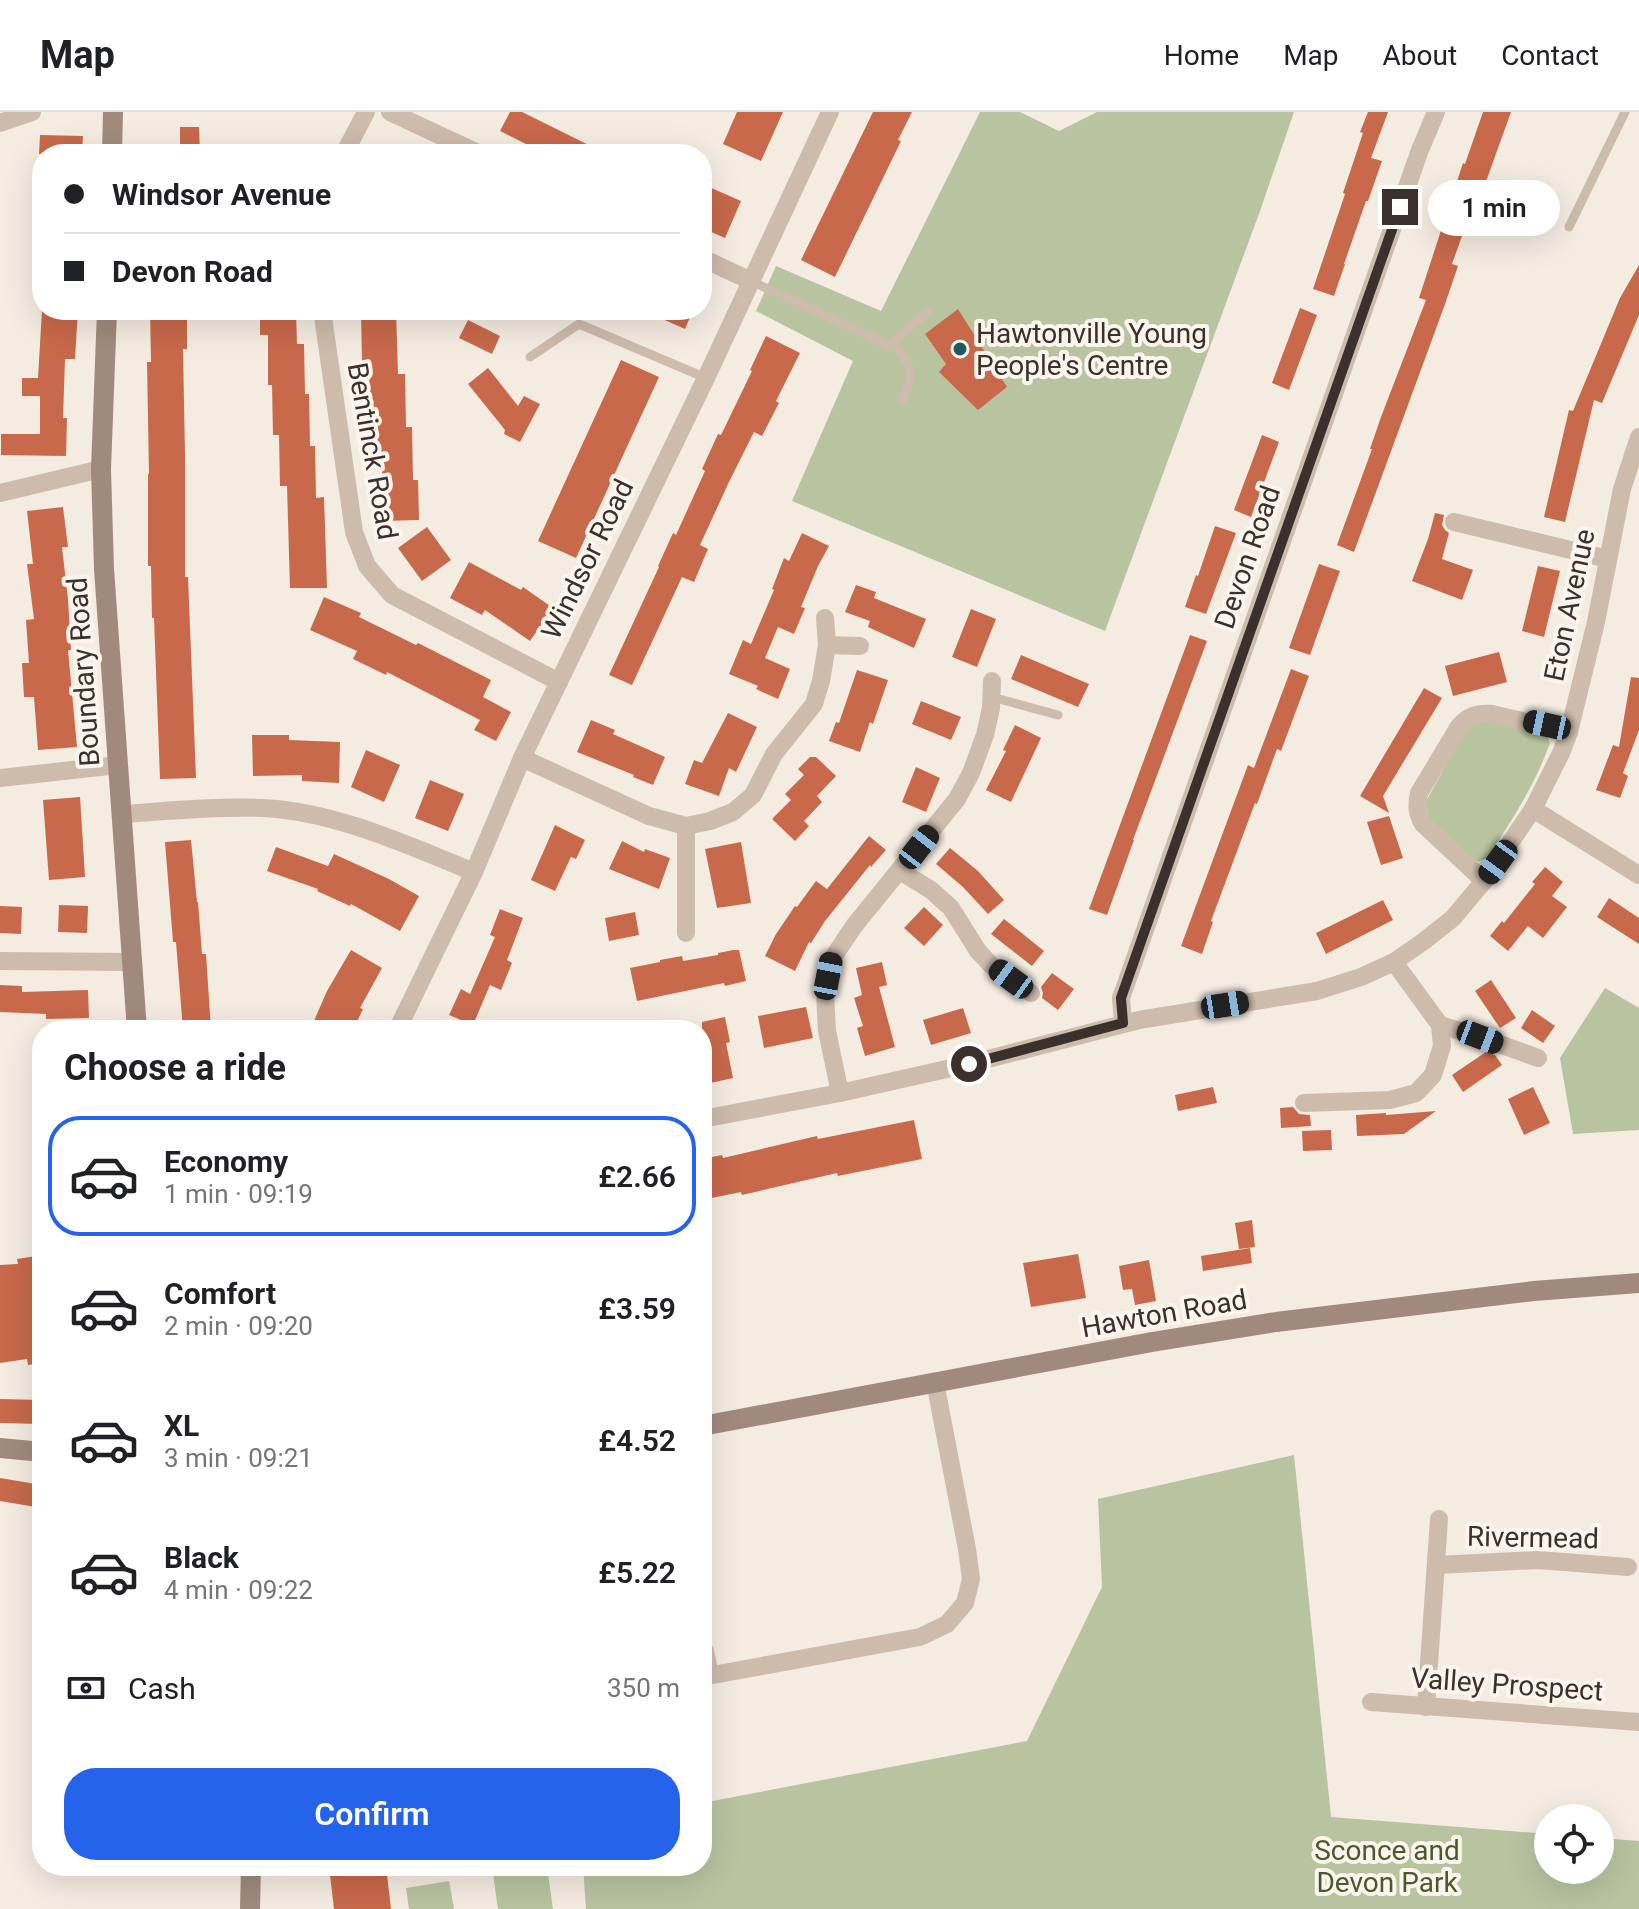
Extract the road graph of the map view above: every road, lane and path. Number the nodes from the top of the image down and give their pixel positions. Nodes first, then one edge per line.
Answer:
1 (32, 112) edge
2 (113, 112) edge
3 (366, 112) edge
4 (390, 112) edge
5 (830, 112) edge
6 (1436, 112) edge
7 (1625, 112) edge
8 (0, 123) edge
9 (112, 144) edge
10 (349, 144) edge
11 (459, 144) edge
12 (1569, 227) dead end
13 (712, 263) edge
14 (751, 281) junction
15 (927, 312) dead end
16 (107, 320) edge
17 (323, 320) edge
18 (889, 346) junction
19 (530, 357) dead end
20 (706, 378) junction
21 (902, 400) dead end
22 (1639, 437) edge
23 (101, 469) junction
24 (1630, 491) edge
25 (0, 493) edge
26 (1454, 522) dead end
27 (1608, 559) junction
28 (825, 618) dead end
29 (827, 645) junction
30 (860, 646) dead end
31 (559, 682) junction
32 (991, 689) joint
33 (1058, 715) dead end
34 (1569, 732) junction
35 (522, 758) junction
36 (118, 765) junction
37 (0, 778) edge
38 (1533, 809) junction
39 (122, 814) junction
40 (686, 826) junction
41 (900, 871) junction
42 (474, 872) junction
43 (1639, 875) edge
44 (1484, 881) junction
45 (686, 933) dead end
46 (0, 961) edge
47 (131, 962) junction
48 (1394, 962) junction
49 (1031, 993) dead end
50 (136, 1020) edge
51 (402, 1020) edge
52 (1123, 1023) junction
53 (1440, 1025) junction
54 (1538, 1058) dead end
55 (840, 1093) junction
56 (1304, 1103) dead end
57 (712, 1117) edge
58 (1639, 1283) edge
59 (935, 1382) junction
60 (712, 1424) edge
61 (0, 1448) edge
62 (32, 1451) edge
63 (1439, 1519) dead end
64 (1437, 1565) junction
65 (1628, 1567) dead end
66 (712, 1675) edge
67 (1371, 1702) dead end
68 (1426, 1707) junction
69 (1639, 1722) edge
70 (251, 1876) edge
71 (250, 1909) edge

1 - 8 street
2 - 9 street
3 - 10 street
4 - 11 street
5 - 14 street, Windsor Road
6 - 52 street, Devon Road
7 - 12 lane
13 - 14 street
14 - 18 lane
14 - 20 street, Windsor Road
15 - 18 lane
16 - 23 street, Boundary Road
17 - 31 street, Bentinck Road
18 - 21 lane
19 - 20 lane
20 - 31 street, Windsor Road
22 - 24 street, Eton Avenue
23 - 25 street
23 - 36 street, Boundary Road
24 - 27 street, Eton Avenue
26 - 27 street
27 - 34 street, Eton Avenue
28 - 29 street
29 - 30 street
29 - 40 street
31 - 35 street, Windsor Road
32 - 33 lane
32 - 41 street
34 - 38 street, Eton Avenue
34 - 44 street
35 - 40 street
35 - 42 street, Windsor Road
36 - 37 street
36 - 39 street, Boundary Road
38 - 43 street
38 - 44 street, Eton Avenue
39 - 42 street
39 - 47 street, Boundary Road
40 - 45 street
41 - 49 street
41 - 55 street
42 - 51 street, Windsor Road
44 - 48 street, Eton Avenue
46 - 47 street
47 - 50 street, Boundary Road
48 - 52 street, Eton Avenue
48 - 53 street
52 - 55 street, Eton Avenue
53 - 54 street
53 - 56 street
55 - 57 street, Eton Avenue
58 - 59 street, Hawton Road
59 - 60 street, Hawton Road
59 - 66 street
61 - 62 street
63 - 64 street, Rivermead
64 - 65 street, Rivermead
64 - 68 street, Rivermead
67 - 68 street, Valley Prospect
68 - 69 street, Valley Prospect
70 - 71 street

